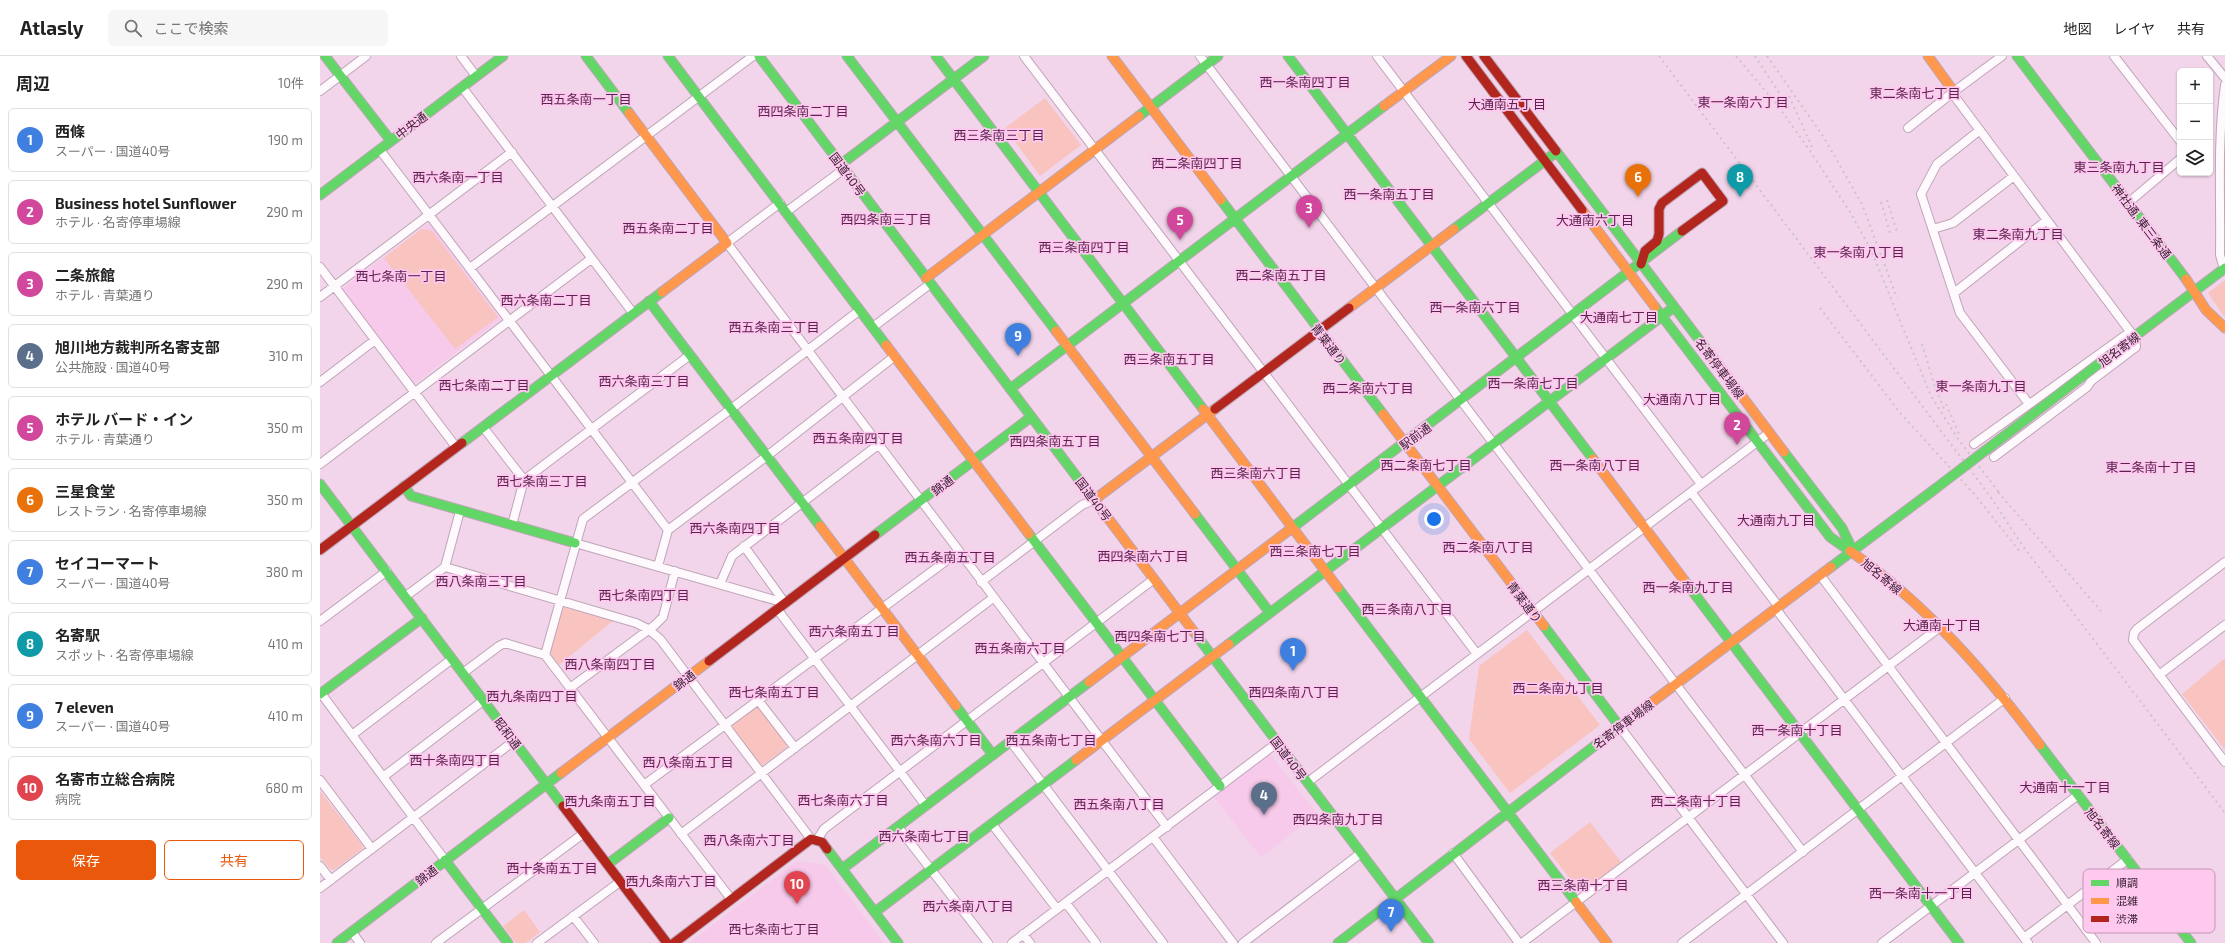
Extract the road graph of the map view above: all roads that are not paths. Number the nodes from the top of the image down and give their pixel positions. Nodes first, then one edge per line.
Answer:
1 (325, 56) edge
2 (366, 56) edge
3 (462, 56) edge
4 (503, 56) edge
5 (586, 56) edge
6 (668, 56) edge
7 (753, 56) edge
8 (759, 56) edge
9 (847, 56) edge
10 (936, 56) edge
11 (984, 56) edge
12 (1024, 56) edge
13 (1112, 56) edge
14 (1200, 56) edge
15 (1218, 56) edge
16 (1288, 56) edge
17 (1377, 56) edge
18 (1451, 56) edge
19 (1466, 56) edge
20 (1484, 56) edge
21 (1928, 56) edge
22 (2002, 56) edge
23 (2017, 56) edge
24 (2114, 56) edge
25 (2207, 56) edge
26 (1207, 64) junction
27 (340, 76) junction
28 (476, 76) junction
29 (2225, 78) edge
30 (953, 79) junction
31 (2225, 85) edge
32 (462, 86) junction
33 (320, 92) edge
34 (1404, 92) junction
35 (1953, 92) junction
36 (699, 96) junction
37 (1150, 106) junction
38 (897, 122) junction
39 (1908, 128) dead end
40 (1980, 130) junction
41 (1348, 134) junction
42 (646, 136) junction
43 (2179, 140) edge
44 (391, 141) junction
45 (1094, 149) junction
46 (380, 150) junction
47 (1557, 151) junction
48 (512, 152) junction
49 (1546, 160) junction
50 (2177, 162) edge
51 (842, 167) junction
52 (2014, 176) junction
53 (1291, 177) junction
54 (1038, 192) junction
55 (320, 195) edge
56 (2128, 203) junction
57 (780, 204) junction
58 (1488, 204) junction
59 (553, 206) junction
60 (786, 212) junction
61 (430, 215) junction
62 (1235, 218) junction
63 (2047, 220) junction
64 (1933, 229) junction
65 (983, 234) junction
66 (727, 244) junction
67 (1432, 246) junction
68 (591, 259) junction
69 (1179, 262) junction
70 (1641, 264) junction
71 (320, 267) edge
72 (470, 268) junction
73 (2224, 269) edge
74 (1630, 273) junction
75 (928, 281) junction
76 (335, 286) junction
77 (1376, 288) junction
78 (2194, 291) junction
79 (1954, 293) junction
80 (320, 297) edge
81 (649, 301) junction
82 (1123, 304) junction
83 (1674, 307) junction
84 (860, 310) junction
85 (633, 313) junction
86 (1662, 315) junction
87 (1573, 316) junction
88 (510, 320) junction
89 (873, 327) junction
90 (2225, 328) edge
91 (1319, 331) junction
92 (2133, 335) junction
93 (375, 340) junction
94 (1067, 346) junction
95 (807, 350) junction
96 (690, 355) junction
97 (895, 356) junction
98 (1517, 358) junction
99 (1606, 358) junction
100 (1264, 373) junction
101 (551, 376) junction
102 (320, 382) edge
103 (1010, 389) junction
104 (414, 392) junction
105 (843, 398) junction
106 (1461, 401) junction
107 (1550, 401) junction
108 (2029, 404) junction
109 (731, 409) junction
110 (1208, 415) junction
111 (1031, 417) junction
112 (483, 427) junction
113 (592, 429) junction
114 (1770, 433) junction
115 (1757, 442) junction
116 (1405, 443) junction
117 (1493, 444) junction
118 (1974, 444) dead end
119 (878, 445) junction
120 (456, 447) junction
121 (767, 456) junction
122 (1151, 457) junction
123 (1994, 458) dead end
124 (974, 461) junction
125 (320, 464) edge
126 (524, 480) junction
127 (632, 483) junction
128 (320, 484) edge
129 (1701, 484) junction
130 (1437, 485) junction
131 (404, 486) junction
132 (1349, 486) junction
133 (1691, 492) junction
134 (1094, 500) junction
135 (920, 501) junction
136 (802, 503) junction
137 (460, 511) junction
138 (512, 525) junction
139 (352, 526) junction
140 (1645, 527) junction
141 (1294, 528) junction
142 (1381, 528) junction
143 (668, 530) junction
144 (1035, 541) junction
145 (575, 543) junction
146 (744, 546) junction
147 (320, 550) edge
148 (1853, 551) junction
149 (958, 552) junction
150 (844, 559) junction
151 (2225, 562) edge
152 (658, 566) junction
153 (445, 568) junction
154 (1326, 570) junction
155 (1588, 570) junction
156 (387, 571) junction
157 (675, 571) junction
158 (1237, 571) junction
159 (1820, 575) junction
160 (1154, 579) junction
161 (981, 582) junction
162 (720, 584) junction
163 (406, 596) junction
164 (993, 598) junction
165 (559, 601) junction
166 (785, 603) junction
167 (881, 608) junction
168 (1777, 608) junction
169 (777, 609) junction
170 (1533, 612) junction
171 (1181, 613) junction
172 (1270, 613) junction
173 (422, 618) junction
174 (320, 621) edge
175 (1096, 622) junction
176 (2225, 625) edge
177 (1940, 627) junction
178 (648, 629) junction
179 (1732, 642) junction
180 (1477, 654) junction
181 (544, 655) junction
182 (918, 656) junction
183 (1213, 656) junction
184 (1123, 657) junction
185 (452, 659) junction
186 (814, 659) junction
187 (1043, 663) junction
188 (1888, 667) junction
189 (463, 673) junction
190 (2159, 675) junction
191 (687, 677) junction
192 (1675, 684) junction
193 (570, 688) junction
194 (320, 693) edge
195 (1420, 697) junction
196 (1069, 698) junction
197 (2005, 698) junction
198 (1845, 699) junction
199 (484, 700) junction
200 (758, 700) junction
201 (1156, 700) junction
202 (851, 707) junction
203 (967, 720) junction
204 (724, 725) junction
205 (1620, 727) junction
206 (1800, 733) junction
207 (352, 735) junction
208 (607, 738) junction
209 (1102, 740) junction
210 (514, 741) junction
211 (1011, 742) junction
212 (1277, 743) junction
213 (1945, 743) junction
214 (795, 748) junction
215 (993, 755) junction
216 (2225, 762) edge
217 (900, 772) junction
218 (761, 774) junction
219 (1745, 775) junction
220 (1902, 776) junction
221 (383, 777) junction
222 (320, 780) edge
223 (1308, 782) junction
224 (547, 784) junction
225 (1044, 784) junction
226 (644, 785) junction
227 (1220, 786) junction
228 (2078, 795) junction
229 (926, 806) junction
230 (1857, 810) junction
231 (1508, 811) junction
232 (1689, 817) junction
233 (414, 818) junction
234 (669, 818) junction
235 (992, 824) junction
236 (898, 827) junction
237 (1167, 827) junction
238 (584, 832) junction
239 (681, 834) junction
240 (1153, 837) junction
241 (814, 839) junction
242 (2018, 840) junction
243 (372, 849) junction
244 (1803, 852) junction
245 (1361, 853) junction
246 (1453, 853) junction
247 (2128, 859) junction
248 (445, 860) junction
249 (608, 864) junction
250 (320, 866) edge
251 (842, 869) junction
252 (931, 869) junction
253 (2115, 869) edge
254 (2136, 869) edge
255 (1108, 871) junction
256 (1976, 873) junction
257 (331, 880) junction
258 (621, 881) junction
259 (320, 888) edge
260 (1746, 894) junction
261 (2083, 894) edge
262 (1396, 898) junction
263 (731, 899) junction
264 (1576, 902) junction
265 (1066, 903) junction
266 (2067, 906) junction
267 (1931, 907) junction
268 (482, 909) junction
269 (1057, 909) junction
270 (875, 912) junction
271 (573, 916) junction
272 (2083, 926) edge
273 (352, 932) junction
274 (2088, 933) edge
275 (2184, 933) edge
276 (1023, 934) junction
277 (2026, 941) edge
278 (337, 943) edge
279 (360, 943) edge
280 (436, 943) edge
281 (508, 943) edge
282 (537, 943) edge
283 (594, 943) edge
284 (667, 943) edge
285 (674, 943) edge
286 (898, 943) edge
287 (988, 943) edge
288 (1012, 943) edge
289 (1030, 943) edge
290 (1096, 943) edge
291 (1163, 943) edge
292 (1233, 943) edge
293 (1243, 943) edge
294 (1338, 943) edge
295 (1429, 943) edge
296 (1521, 943) edge
297 (1607, 943) edge
298 (1682, 943) edge
299 (1783, 943) edge
300 (1882, 943) edge
301 (1959, 943) edge
302 (2096, 943) edge
303 (2191, 943) edge

1 - 27 main road
2 - 27 street
3 - 28 street
4 - 28 main road, 中央通
5 - 42 main road
6 - 36 main road
7 - 36 street
8 - 51 main road, 国道40号
9 - 38 main road
10 - 30 main road
11 - 30 main road
12 - 45 street
13 - 37 main road, 青葉通り
14 - 26 street
15 - 26 main road
16 - 41 main road
17 - 34 street
18 - 34 main road
19 - 49 main road, 名寄停車場線
20 - 47 main road, 名寄停車場線
21 - 35 main road
22 - 35 street
23 - 56 main road, 神社通, 東三条通
24 - 43 street
25 - 29 street
26 - 37 main road
26 - 53 street
27 - 33 street
27 - 44 main road
28 - 32 main road, 中央通
30 - 38 main road
30 - 54 main road
31 - 73 street
32 - 44 main road, 中央通
32 - 48 street
34 - 41 main road
34 - 58 street
35 - 39 street
35 - 40 street
36 - 42 street
36 - 57 main road
37 - 45 main road
37 - 62 main road, 青葉通り
38 - 51 main road
38 - 65 main road
40 - 52 street
40 - 64 street
41 - 53 main road
41 - 67 main road
42 - 59 street
42 - 66 main road
44 - 46 main road, 中央通
45 - 54 main road
45 - 69 street
46 - 55 main road, 中央通
46 - 61 street
47 - 49 main road
47 - 70 main road, 名寄停車場線
48 - 59 street
48 - 61 street
49 - 58 main road
49 - 74 main road, 名寄停車場線
50 - 56 street
51 - 60 street
51 - 75 main road, 国道40号
52 - 63 street
52 - 64 street
53 - 62 main road
53 - 77 street
54 - 65 main road
54 - 82 main road
56 - 78 main road, 神社通, 東三条通
57 - 60 main road
57 - 66 street
58 - 67 main road
58 - 87 street
59 - 68 street
59 - 72 street
60 - 84 main road
61 - 72 street
61 - 76 street
62 - 69 main road
62 - 91 main road, 青葉通り
63 - 79 street
63 - 92 street
64 - 79 street
65 - 75 main road
65 - 94 main road
66 - 81 main road
66 - 95 street
67 - 77 main road
67 - 98 main road
68 - 85 street
68 - 88 street
69 - 82 main road
69 - 100 street
70 - 70 main road
70 - 74 main road
70 - 83 main road, 名寄停車場線
71 - 76 street
72 - 88 street
73 - 78 main road, 旭名寄線
74 - 86 main road, 名寄停車場線
74 - 87 main road, 駅前通
75 - 89 street
75 - 103 main road, 国道40号
76 - 80 street
76 - 93 street
77 - 91 main road
77 - 106 street
78 - 90 main road, 神社通, 東三条通
78 - 92 main road, 旭名寄線
79 - 108 street
81 - 85 main road
81 - 96 main road
82 - 94 main road
82 - 110 main road
83 - 86 main road
83 - 114 main road, 名寄停車場線
84 - 89 main road
84 - 95 street
85 - 101 main road
86 - 99 main road
86 - 115 main road, 名寄停車場線
87 - 98 main road, 駅前通
87 - 99 street
88 - 101 street
88 - 104 street
89 - 97 main road
91 - 100 main road
91 - 116 main road, 青葉通り
92 - 108 street
92 - 123 street
92 - 148 main road, 旭名寄線, bridge
93 - 102 street
93 - 104 street
94 - 103 main road
94 - 122 main road
95 - 105 street
95 - 109 street
96 - 109 main road
96 - 113 street
97 - 105 street
97 - 124 main road
98 - 106 main road, 駅前通
98 - 107 main road
99 - 107 main road
99 - 129 street
100 - 110 main road
100 - 132 street
101 - 112 main road
101 - 113 street
103 - 111 main road, 国道40号
104 - 120 street
104 - 125 street
105 - 119 street
105 - 121 street
106 - 116 main road, 駅前通
106 - 117 street
107 - 117 main road
107 - 140 main road
108 - 118 street
109 - 121 main road
109 - 127 street
110 - 122 main road
110 - 141 main road
111 - 124 main road, 錦通
111 - 134 main road, 国道40号
112 - 120 main road
112 - 126 street
113 - 126 street
113 - 127 street
114 - 115 street
114 - 148 main road, 名寄停車場線
115 - 129 street
115 - 148 main road, 名寄停車場線
116 - 130 main road, 青葉通り
116 - 132 main road, 駅前通
117 - 130 main road
117 - 155 street
119 - 135 street
119 - 136 street
120 - 131 main road
121 - 136 main road
121 - 143 street
122 - 134 main road
122 - 158 main road
124 - 135 main road, 錦通
124 - 144 main road
126 - 138 street
127 - 143 street
127 - 145 street
128 - 139 main road, 昭和通
129 - 133 street
130 - 142 main road
130 - 170 main road, 青葉通り
131 - 137 main road
131 - 139 main road
132 - 141 main road, 駅前通
132 - 142 street
133 - 140 street
133 - 168 street
134 - 144 street
134 - 160 main road, 国道40号
135 - 149 street
135 - 150 main road, 錦通
136 - 146 street
136 - 150 main road
137 - 138 main road
137 - 153 street
138 - 145 main road
139 - 147 main road
139 - 156 main road, 昭和通
140 - 155 street
140 - 179 main road
141 - 154 main road
141 - 158 main road, 駅前通
142 - 154 main road
142 - 180 street
143 - 152 street
144 - 161 street
144 - 175 main road
145 - 152 street
145 - 165 street
146 - 162 street
146 - 166 street
148 - 159 main road, 名寄停車場線
148 - 177 main road, 旭名寄線
149 - 161 street
149 - 167 street
150 - 166 main road, 錦通
150 - 167 main road
151 - 190 street
152 - 157 street
153 - 163 street
153 - 165 street
154 - 172 main road
154 - 195 main road
155 - 170 street
155 - 192 street
156 - 163 main road, 昭和通
156 - 174 street
157 - 162 street
157 - 178 street
158 - 171 main road, 駅前通
158 - 172 main road
159 - 168 main road, 名寄停車場線
159 - 188 street
160 - 171 main road, 国道40号
160 - 175 street
161 - 164 street
162 - 166 street
163 - 173 main road, 昭和通
164 - 182 street
164 - 187 street
165 - 178 street
165 - 181 street
166 - 169 main road, 錦通
167 - 182 main road
167 - 186 street
168 - 179 main road, 名寄停車場線
168 - 198 street
169 - 186 street
169 - 191 main road, 錦通
170 - 180 street
170 - 205 main road, 青葉通り
171 - 183 main road, 国道40号
171 - 184 main road, 駅前通
172 - 183 main road
173 - 185 main road, 昭和通
173 - 194 main road
175 - 184 main road
175 - 187 street
176 - 190 street
177 - 188 street
177 - 197 main road, 旭名寄線
178 - 191 street
178 - 193 street
179 - 192 main road, 名寄停車場線
179 - 206 main road
180 - 195 street
181 - 189 street
181 - 193 street
182 - 202 street
182 - 203 main road
183 - 201 main road
183 - 212 main road, 国道40号
184 - 196 main road, 駅前通
184 - 201 main road
185 - 189 main road, 昭和通
185 - 207 street
186 - 200 street
186 - 202 street
187 - 196 street
187 - 203 street
188 - 198 street
188 - 213 street
189 - 199 main road, 昭和通
190 - 216 street
191 - 204 street
191 - 208 main road, 錦通
192 - 205 main road, 名寄停車場線
192 - 219 street
193 - 208 street
194 - 207 street
195 - 223 street
195 - 231 main road
196 - 209 street
196 - 211 main road, 駅前通
197 - 213 street
197 - 228 main road, 旭名寄線
198 - 206 street
198 - 220 street
199 - 210 main road, 昭和通
199 - 221 street
200 - 204 street
200 - 214 street
201 - 209 main road
201 - 227 main road
202 - 214 street
202 - 217 street
203 - 215 main road
203 - 217 street
204 - 218 street
204 - 226 street
205 - 231 main road, 名寄停車場線
205 - 232 street
206 - 219 street
206 - 230 main road
207 - 221 street
208 - 224 main road, 錦通
208 - 226 street
209 - 225 main road
209 - 237 street
210 - 224 main road, 昭和通
210 - 233 street
211 - 215 main road, 駅前通
211 - 225 street
212 - 223 main road, 国道40号
212 - 227 street
213 - 220 street
213 - 242 street
214 - 218 street
215 - 229 main road, 駅前通
217 - 229 street
217 - 241 street
218 - 239 street
218 - 241 street
219 - 232 street
219 - 244 street
220 - 230 street
220 - 256 street
221 - 233 street
222 - 243 street
223 - 245 main road, 国道40号
224 - 238 main road, 昭和通
224 - 248 main road, 錦通
225 - 235 main road
225 - 255 street
226 - 234 street
227 - 237 street
228 - 242 street
228 - 247 main road, 旭名寄線
229 - 236 main road, 駅前通
230 - 244 street
230 - 267 main road
231 - 246 main road, 名寄停車場線
231 - 264 main road
232 - 260 street
232 - 264 street
233 - 243 street
233 - 248 street
234 - 239 street
234 - 249 main road
235 - 252 main road
235 - 269 street
236 - 251 main road, 駅前通
236 - 252 street
237 - 240 street
238 - 249 main road, 昭和通
238 - 268 street
239 - 263 street
240 - 255 street
240 - 292 street
241 - 251 main road
241 - 263 main road
242 - 256 street
242 - 266 street
243 - 257 street
244 - 260 street
245 - 262 main road, 国道40号
245 - 293 street
246 - 262 main road, 名寄停車場線
246 - 296 street
247 - 253 street
247 - 254 main road, 旭名寄線
248 - 268 main road
248 - 273 main road, 錦通
249 - 258 main road, 昭和通
250 - 257 street
251 - 270 main road
252 - 270 main road
252 - 287 street
255 - 265 street
255 - 291 street
256 - 267 street
256 - 277 street
257 - 259 street
258 - 271 street
258 - 284 main road, 昭和通
260 - 298 street
260 - 299 street
261 - 266 street
262 - 294 main road, 名寄停車場線
262 - 295 main road, 国道40号
263 - 285 main road
264 - 296 street
264 - 297 main road
265 - 269 street
265 - 290 street
266 - 272 street
266 - 277 street
267 - 300 street
267 - 301 main road
268 - 280 street
268 - 281 main road
269 - 276 street
270 - 286 main road
271 - 282 street
271 - 283 street
273 - 278 main road, 錦通
273 - 279 street
274 - 302 street
275 - 303 main road, 旭名寄線
276 - 288 street
276 - 289 street

